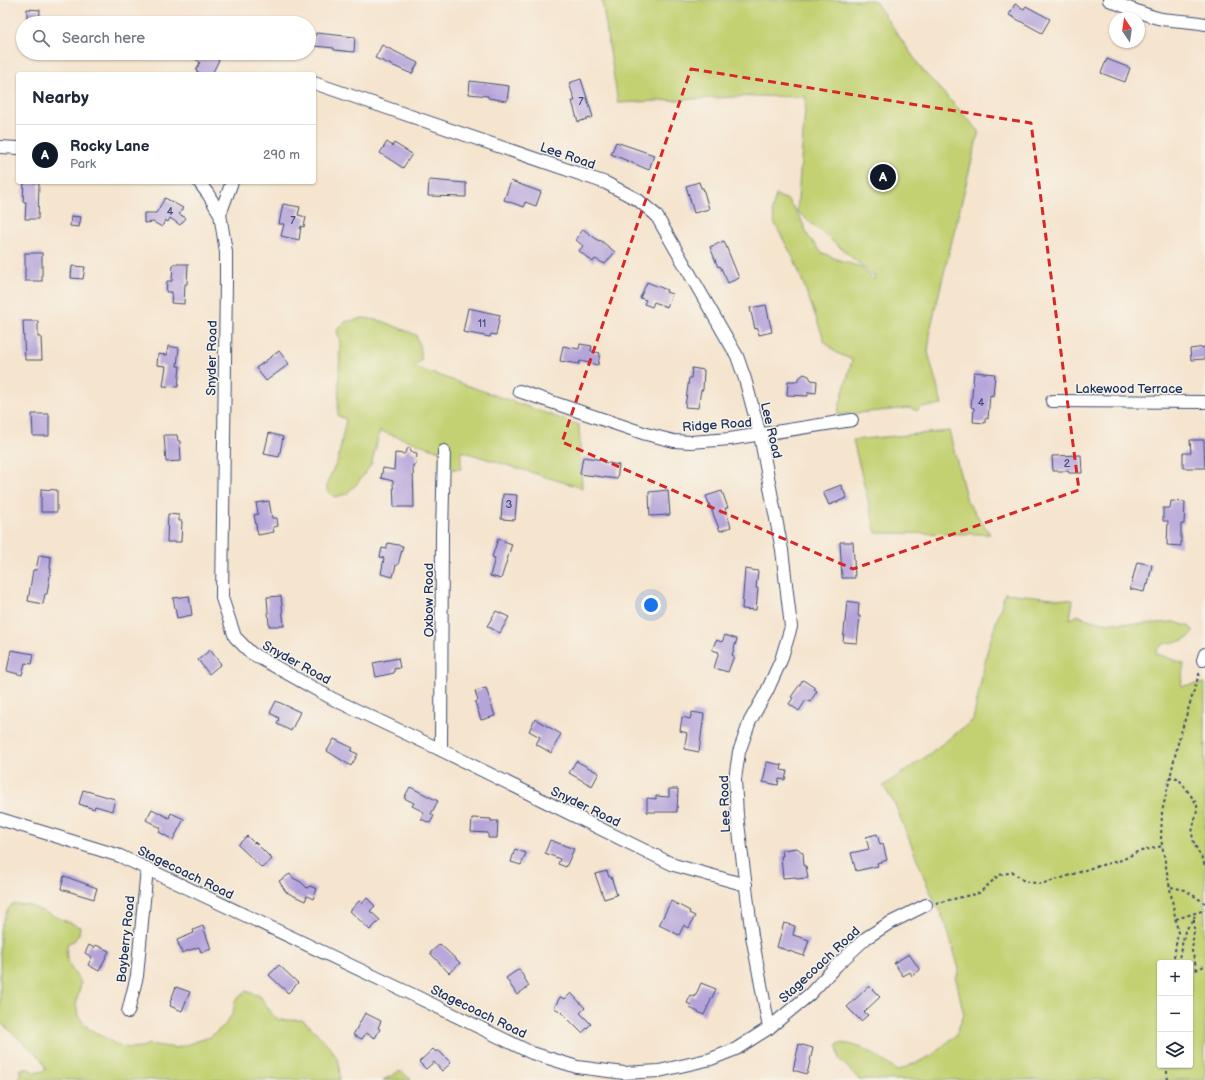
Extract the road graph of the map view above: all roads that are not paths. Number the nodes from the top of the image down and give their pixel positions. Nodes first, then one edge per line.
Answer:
1 (1109, 0) edge
2 (1205, 24) edge
3 (316, 84) edge
4 (0, 147) edge
5 (16, 148) edge
6 (200, 184) edge
7 (231, 184) edge
8 (220, 214) junction
9 (519, 391) dead end
10 (1052, 401) dead end
11 (1205, 402) edge
12 (852, 420) dead end
13 (760, 435) junction
14 (444, 451) dead end
15 (441, 750) junction
16 (0, 819) edge
17 (147, 868) junction
18 (746, 885) junction
19 (926, 905) road end
20 (128, 1012) dead end
21 (769, 1028) junction

1 - 2 street
3 - 13 street, Lee Road
4 - 5 street
6 - 8 street
7 - 8 street, Snyder Road
8 - 15 street, Snyder Road
9 - 13 street, Ridge Road
10 - 11 street, Lakewood Terrace
12 - 13 street, Ridge Road
13 - 18 street, Lee Road
14 - 15 street, Oxbow Road
15 - 18 street, Snyder Road
16 - 17 street, Stagecoach Road
17 - 20 street, Bayberry Road
17 - 21 street, Stagecoach Road
18 - 21 street, Lee Road
19 - 21 street, Stagecoach Road

